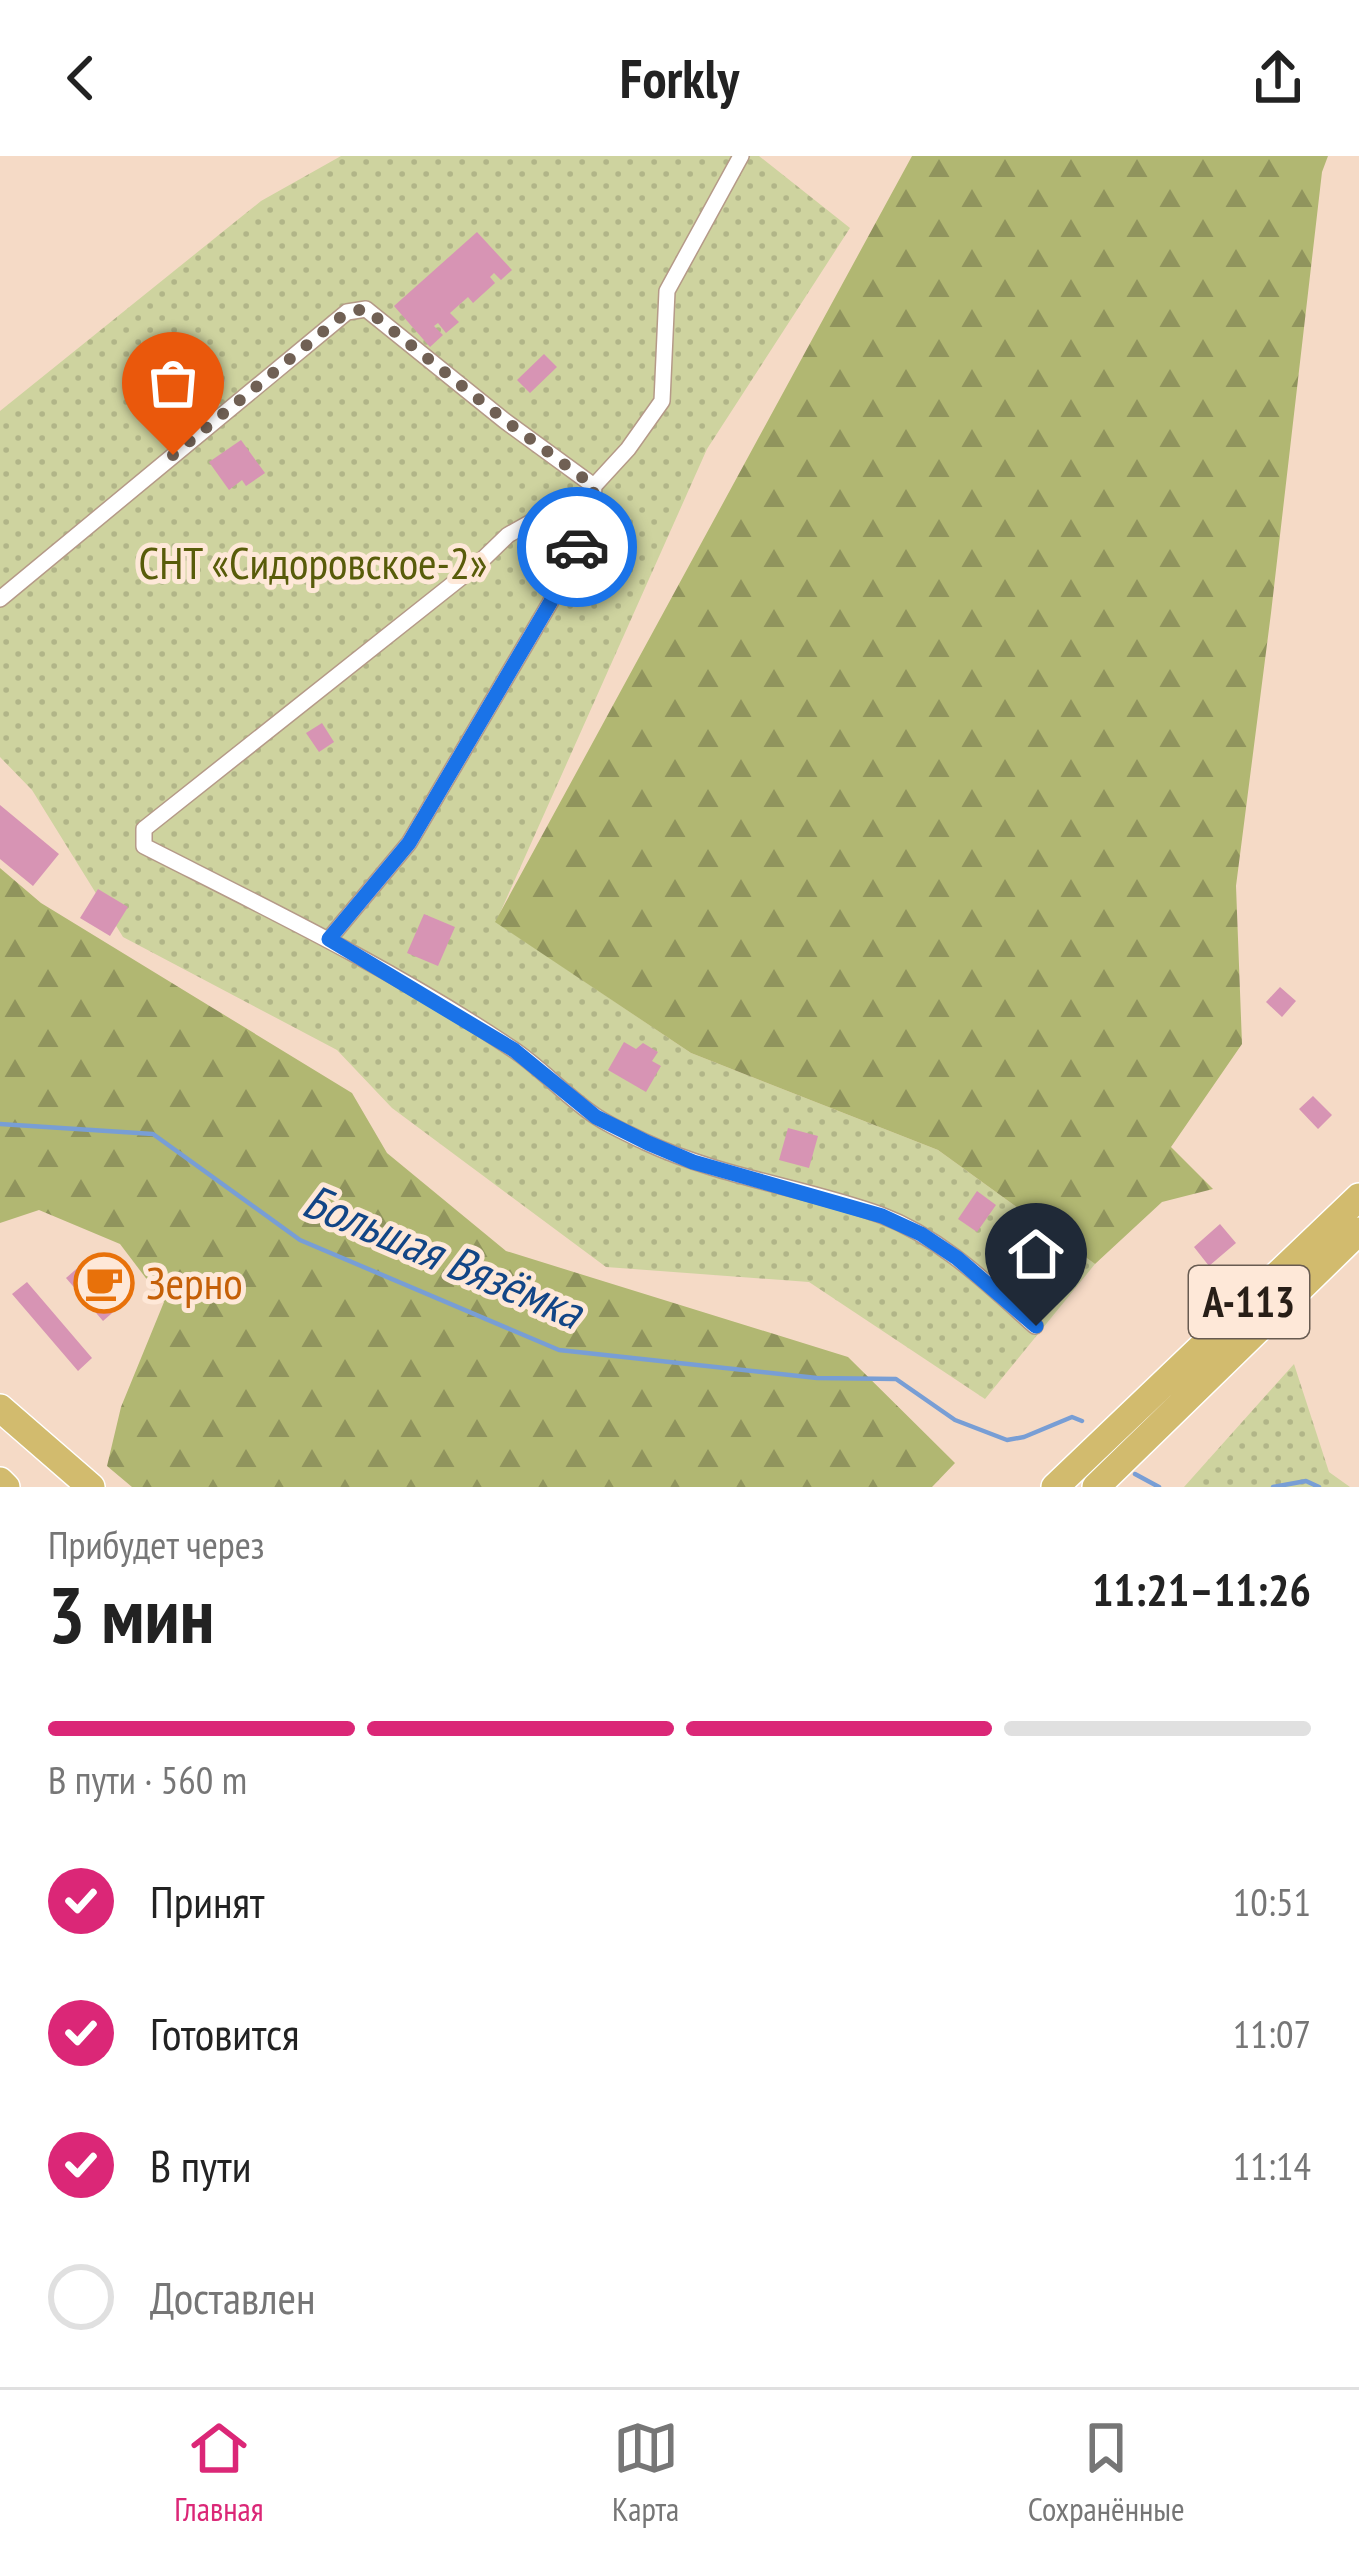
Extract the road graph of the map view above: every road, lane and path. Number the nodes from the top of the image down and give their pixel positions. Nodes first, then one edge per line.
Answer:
1 (741, 156) edge
2 (594, 486) junction
3 (592, 516) junction
4 (0, 598) edge
5 (329, 939) junction
6 (1359, 1197) edge
7 (1359, 1231) edge
8 (1036, 1326) dead end
9 (0, 1410) edge
10 (1112, 1433) junction
11 (1097, 1486) edge
12 (65, 1487) edge
13 (91, 1487) edge
14 (1034, 1487) edge
15 (1055, 1487) edge

1 - 2 street
2 - 3 street
2 - 4 street
3 - 5 street
3 - 5 street
5 - 8 street
6 - 10 highway, А-113
7 - 11 highway, А-113
9 - 12 highway
9 - 13 highway
10 - 14 highway
10 - 15 highway, А-113

